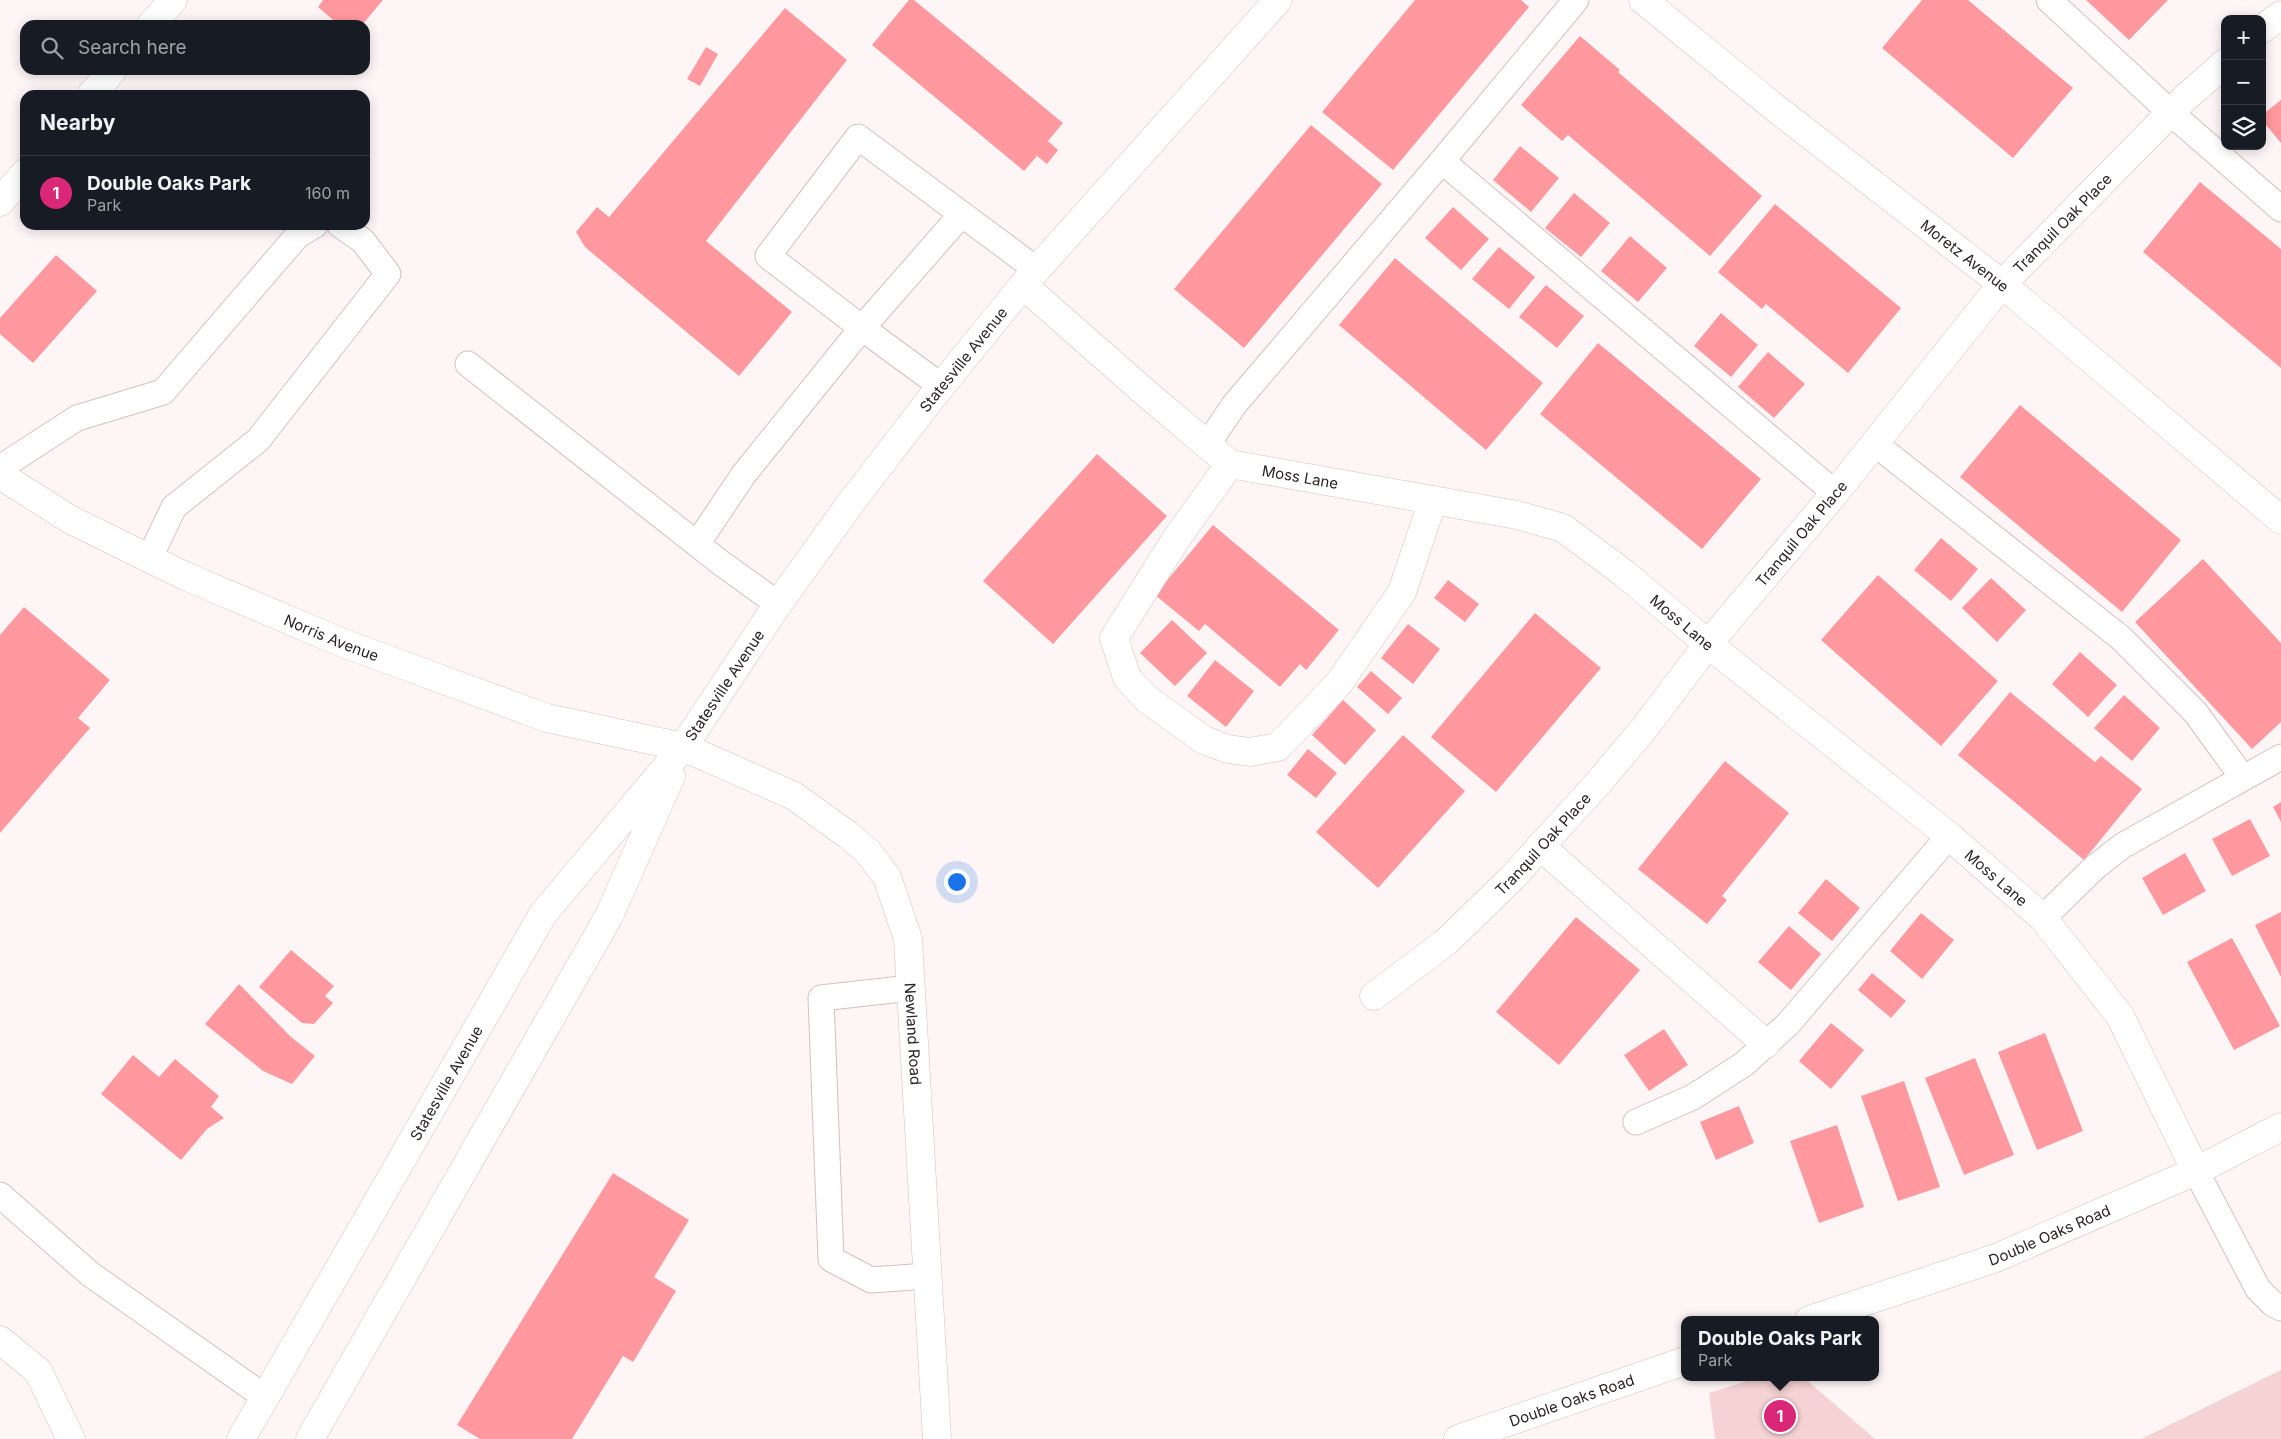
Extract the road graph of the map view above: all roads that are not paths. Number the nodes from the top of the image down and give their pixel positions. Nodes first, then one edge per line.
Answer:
1 (173, 0) edge
2 (1278, 0) edge
3 (1576, 0) edge
4 (1643, 0) edge
5 (2049, 0) edge
6 (2281, 15) edge
7 (155, 20) edge
8 (2266, 26) edge
9 (2221, 67) edge
10 (109, 75) edge
11 (95, 90) edge
12 (2171, 113) junction
13 (1442, 161) junction
14 (20, 179) edge
15 (0, 202) edge
16 (2281, 209) edge
17 (961, 215) junction
18 (306, 230) edge
19 (347, 230) edge
20 (1030, 278) junction
21 (2002, 284) junction
22 (862, 328) junction
23 (468, 364) dead end
24 (941, 386) junction
25 (1874, 443) junction
26 (1207, 445) junction
27 (1230, 464) junction
28 (0, 468) edge
29 (0, 475) edge
30 (1835, 493) junction
31 (1433, 500) junction
32 (2281, 520) edge
33 (697, 544) junction
34 (149, 559) junction
35 (778, 604) junction
36 (1708, 644) junction
37 (683, 747) junction
38 (2281, 757) edge
39 (2243, 778) junction
40 (1949, 836) junction
41 (1540, 846) junction
42 (2043, 918) junction
43 (911, 988) junction
44 (1374, 996) dead end
45 (1766, 1044) junction
46 (1636, 1122) dead end
47 (2281, 1127) edge
48 (2196, 1171) junction
49 (0, 1196) edge
50 (927, 1276) junction
51 (2281, 1308) edge
52 (1821, 1316) edge
53 (0, 1340) edge
54 (1681, 1361) edge
55 (265, 1397) junction
56 (71, 1439) edge
57 (241, 1439) edge
58 (310, 1439) edge
59 (937, 1439) edge
60 (1458, 1439) edge

1 - 7 street
2 - 20 street, Statesville Avenue
3 - 13 lane
4 - 21 street, Moretz Avenue
5 - 12 lane
6 - 8 street
9 - 12 street, Tranquil Oak Place
10 - 11 street
12 - 16 lane
12 - 21 street, Tranquil Oak Place
13 - 26 lane
13 - 30 lane
14 - 15 street
17 - 20 lane
17 - 22 lane
17 - 22 lane
18 - 28 lane
19 - 34 lane
20 - 24 street, Statesville Avenue
20 - 26 street, Moss Lane
21 - 25 street, Tranquil Oak Place
21 - 32 street, Moretz Avenue
22 - 24 lane
22 - 33 lane
23 - 33 lane
24 - 35 street, Statesville Avenue
25 - 30 street, Tranquil Oak Place
25 - 39 lane
26 - 27 street, Moss Lane
27 - 31 street, Moss Lane
27 - 31 street
29 - 34 street, Norris Avenue
30 - 36 street, Tranquil Oak Place
31 - 36 street, Moss Lane
33 - 35 lane
34 - 37 street, Norris Avenue
35 - 37 street, Statesville Avenue
36 - 40 street, Moss Lane
36 - 41 street, Tranquil Oak Place
37 - 43 street, Newland Road
37 - 55 street, Statesville Avenue
37 - 58 street, Statesville Avenue
38 - 39 lane
39 - 42 lane
40 - 42 street, Moss Lane
40 - 45 lane
41 - 44 street, Tranquil Oak Place
41 - 45 street
42 - 48 street, Moss Lane
43 - 50 street, Newland Road
43 - 50 lane
45 - 46 lane
47 - 48 street, Double Oaks Road
48 - 51 lane
48 - 52 street, Double Oaks Road
49 - 55 lane
50 - 59 street, Newland Road
53 - 56 street
54 - 60 street, Double Oaks Road
55 - 57 street, Statesville Avenue

